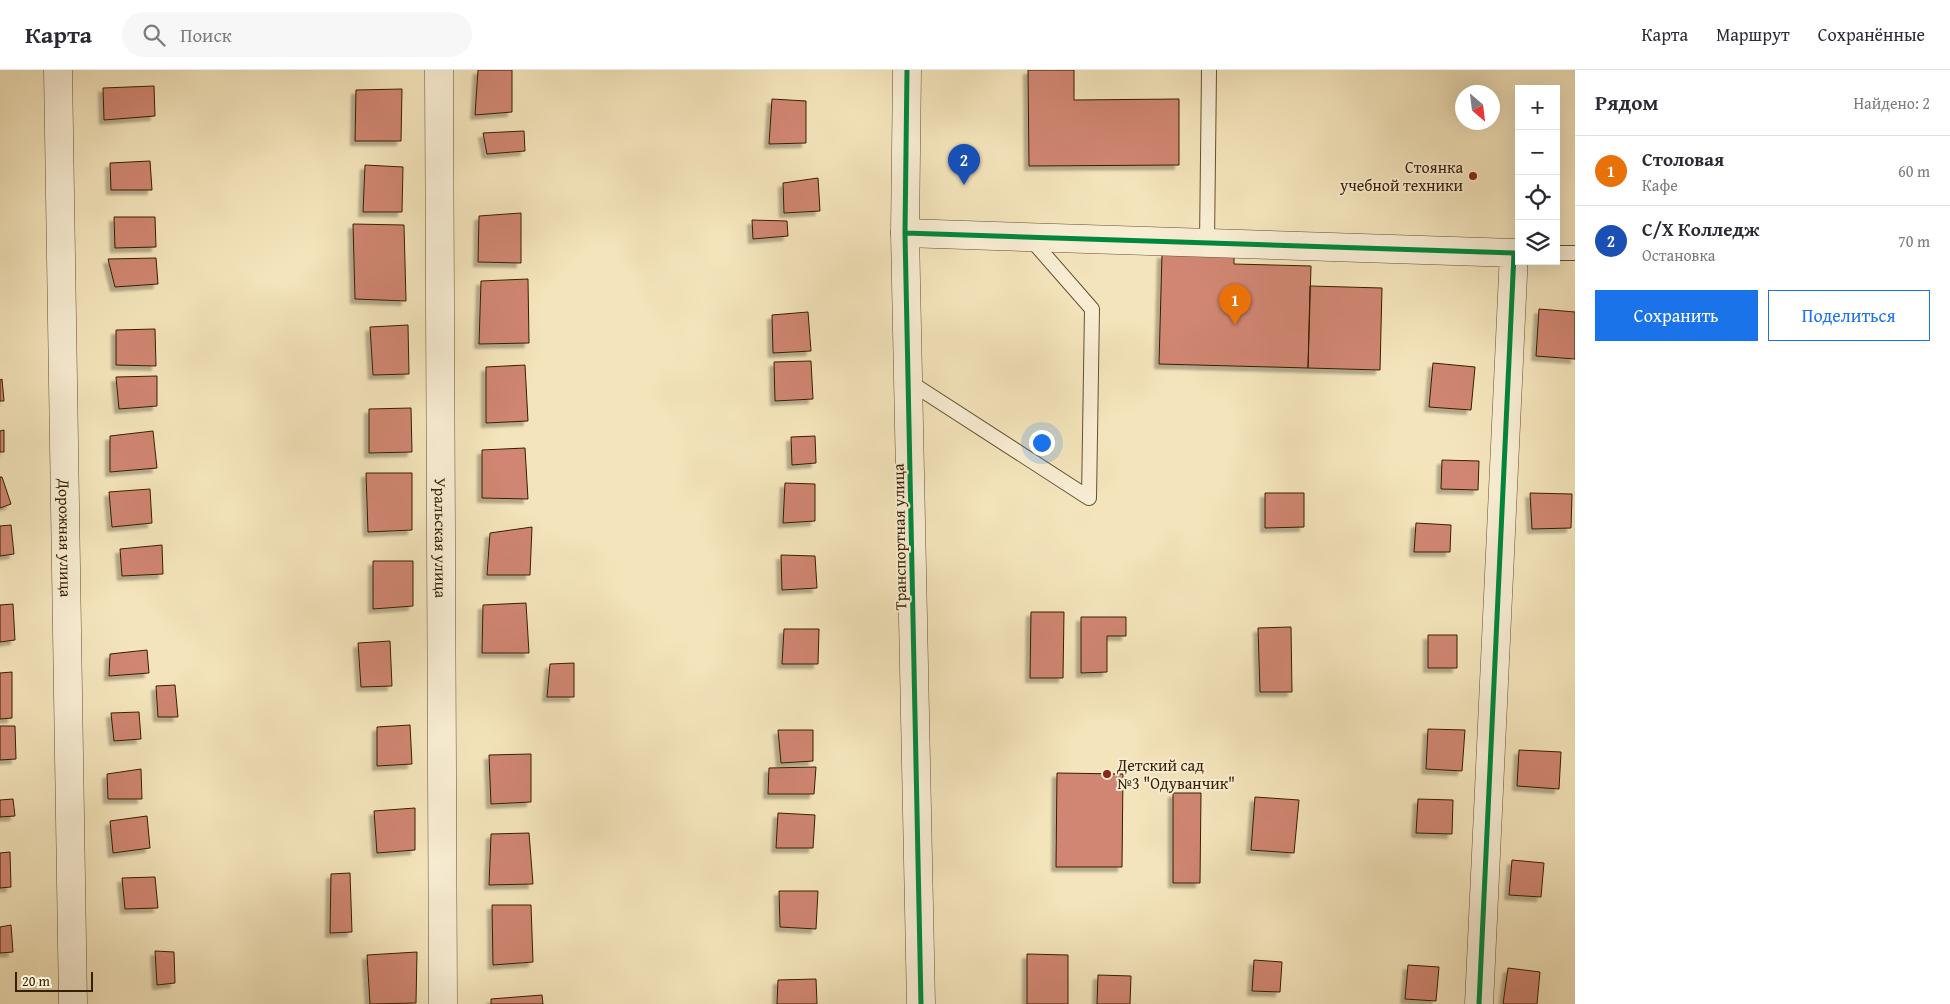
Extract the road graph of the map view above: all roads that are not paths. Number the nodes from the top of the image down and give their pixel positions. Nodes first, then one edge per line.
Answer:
1 (58, 70) edge
2 (439, 70) edge
3 (907, 70) edge
4 (1209, 70) edge
5 (905, 233) junction
6 (1029, 237) junction
7 (1208, 243) junction
8 (1515, 252) edge
9 (1560, 252) edge
10 (1575, 252) edge
11 (1515, 265) edge
12 (908, 381) junction
13 (73, 1004) edge
14 (443, 1004) edge
15 (921, 1004) edge
16 (1479, 1004) edge

1 - 13 street, Дорожная улица
2 - 14 street, Уральская улица
3 - 5 street, Транспортная улица
4 - 7 lane
5 - 6 street
5 - 12 street, Транспортная улица
6 - 7 street
6 - 12 lane
7 - 8 street
9 - 10 lane
11 - 16 street
12 - 15 street, Транспортная улица

